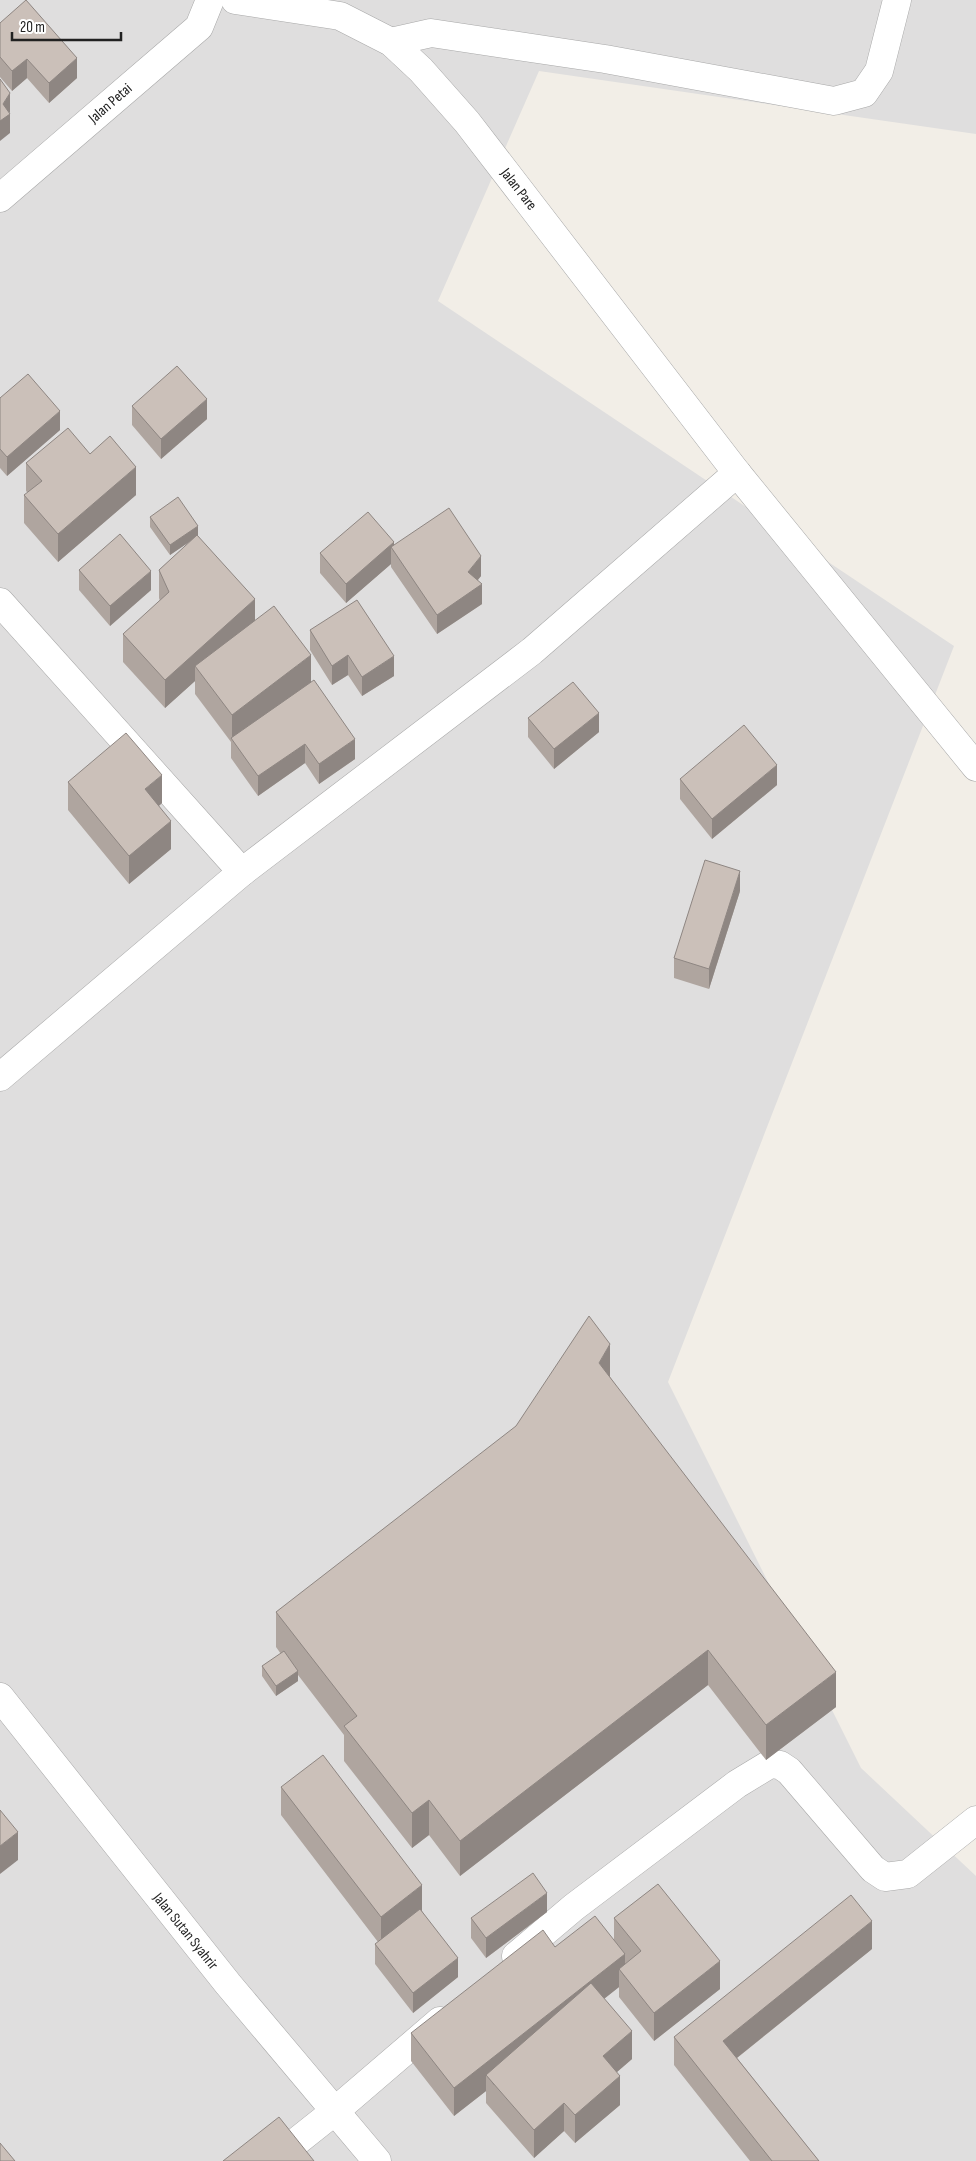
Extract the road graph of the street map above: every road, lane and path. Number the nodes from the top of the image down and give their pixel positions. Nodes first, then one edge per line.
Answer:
1 (210, 0) edge
2 (235, 0) edge
3 (897, 0) edge
4 (391, 42) junction
5 (0, 198) edge
6 (737, 473) junction
7 (0, 602) edge
8 (976, 767) edge
9 (242, 872) junction
10 (0, 1077) edge
11 (0, 1697) edge
12 (976, 1820) edge
13 (499, 1970) edge
14 (462, 2002) edge
15 (335, 2111) junction
16 (272, 2161) edge
17 (377, 2161) edge

1 - 5 street, Jalan Petai
2 - 4 street, Jalan Pare
3 - 4 street
4 - 6 street, Jalan Pare
6 - 8 street, Jalan Pare
6 - 9 street
7 - 9 street
9 - 10 street
11 - 15 street, Jalan Sutan Syahrir
12 - 13 street
14 - 15 street
15 - 16 street
15 - 17 street, Jalan Sutan Syahrir

